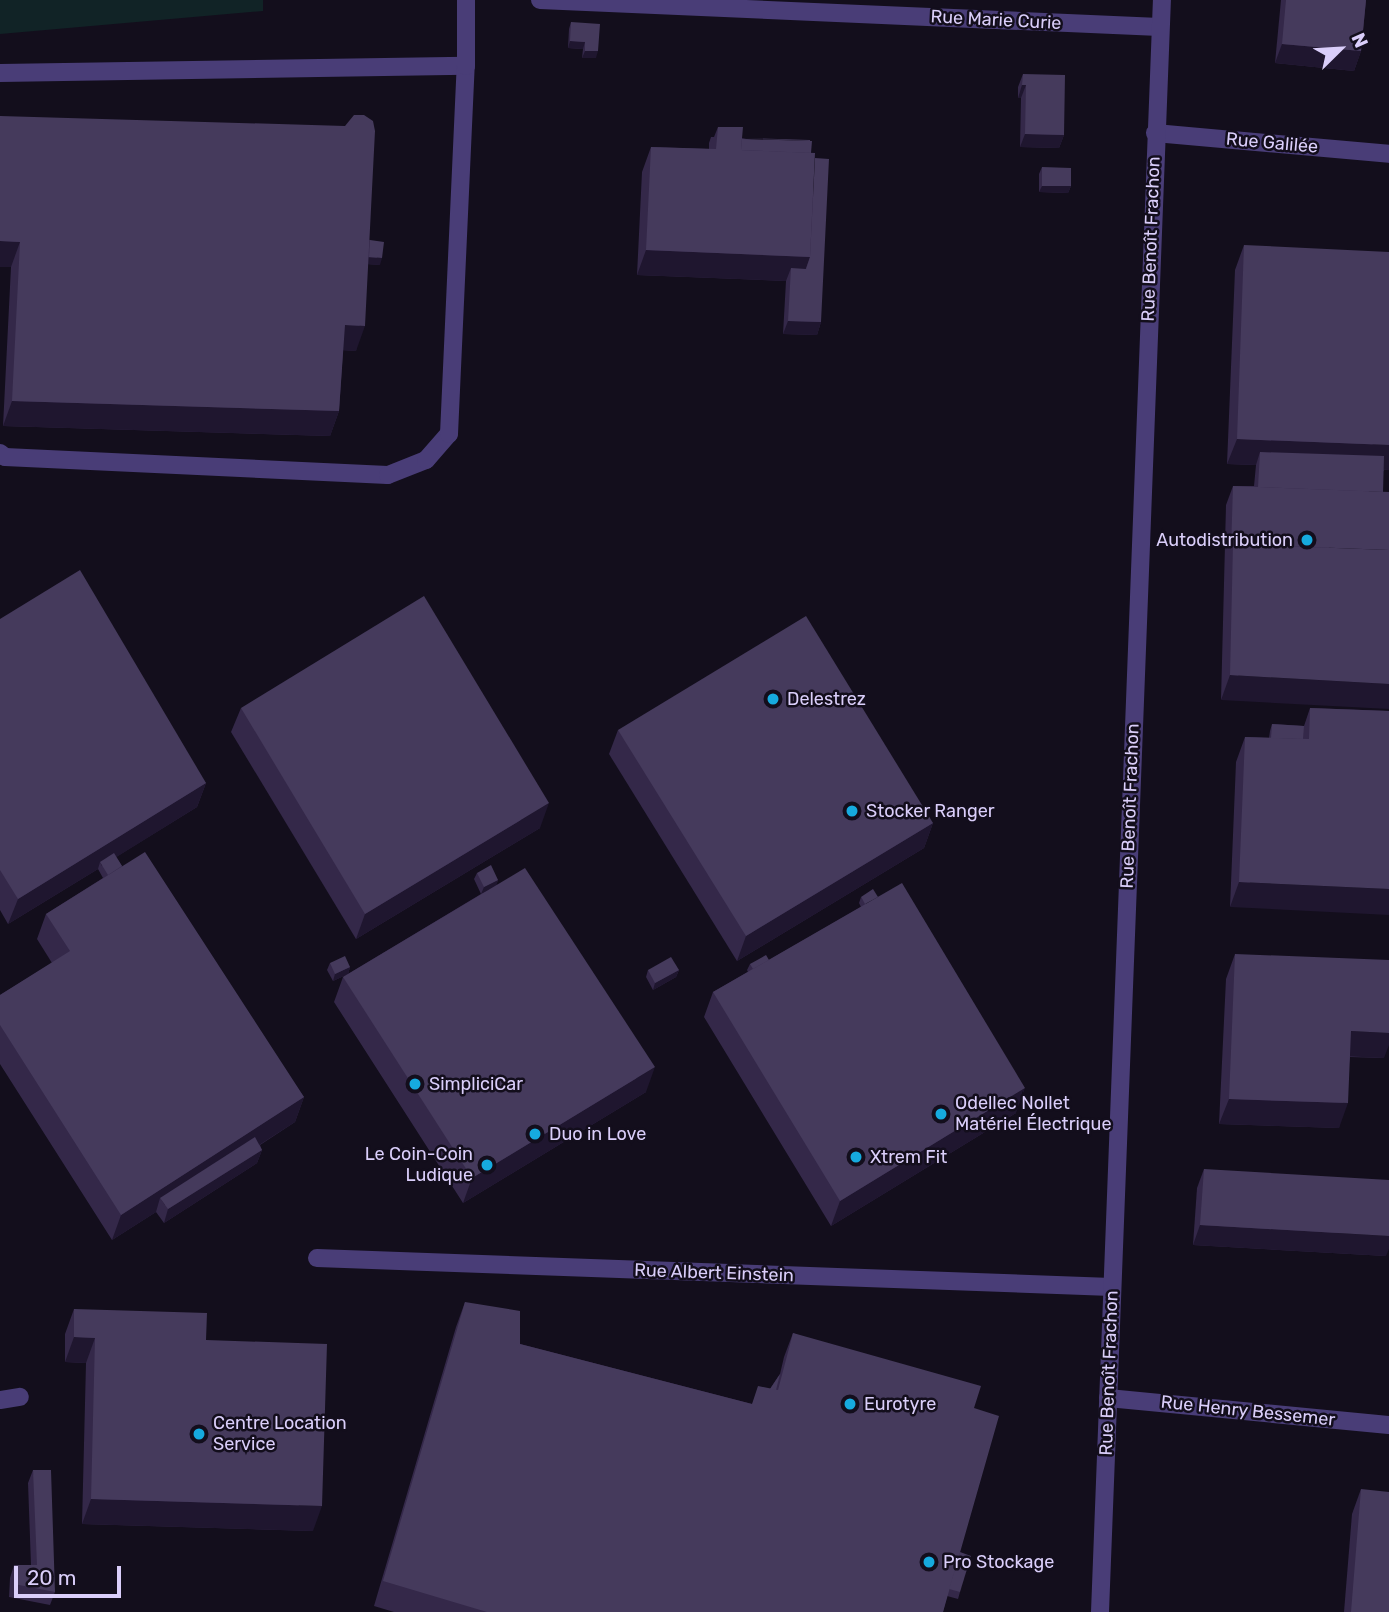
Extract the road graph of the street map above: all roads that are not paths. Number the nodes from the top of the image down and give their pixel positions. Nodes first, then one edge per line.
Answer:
1 (466, 0) edge
2 (540, 0) edge
3 (1162, 0) edge
4 (1159, 27) junction
5 (466, 66) junction
6 (0, 73) edge
7 (1155, 132) junction
8 (1389, 154) edge
9 (0, 453) edge
10 (317, 1258) dead end
11 (1111, 1287) junction
12 (20, 1396) dead end
13 (1108, 1398) junction
14 (0, 1400) edge
15 (1389, 1425) edge
16 (1100, 1612) edge

1 - 5 street
2 - 4 street, Rue Marie Curie
3 - 4 street, Rue Benoît Frachon
4 - 7 street, Rue Benoît Frachon
5 - 6 street
5 - 9 street
7 - 8 street, Rue Galilée
7 - 11 street, Rue Benoît Frachon
10 - 11 street, Rue Albert Einstein
11 - 13 street, Rue Benoît Frachon
12 - 14 street
13 - 15 street, Rue Henry Bessemer
13 - 16 street, Rue Benoît Frachon

